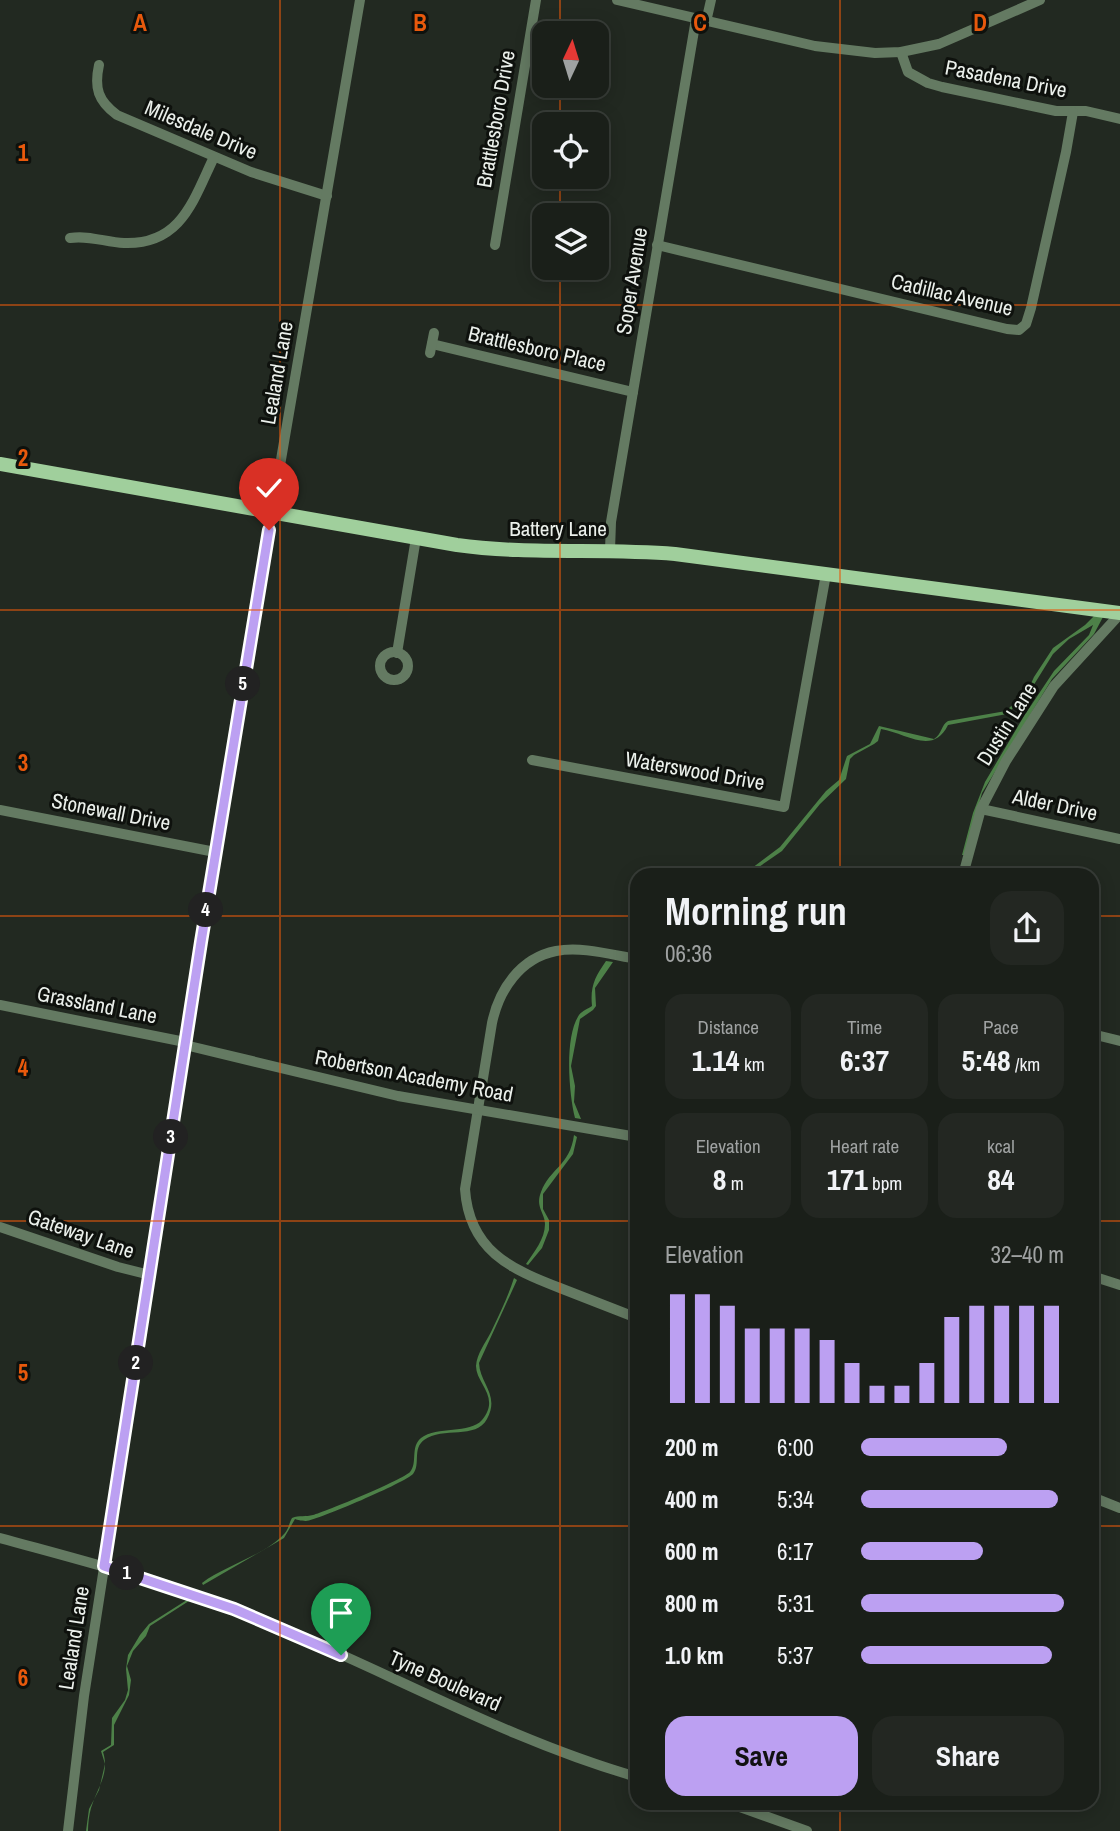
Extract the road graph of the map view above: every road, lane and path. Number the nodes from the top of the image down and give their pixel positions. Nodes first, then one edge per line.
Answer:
1 (360, 0) edge
2 (536, 0) edge
3 (617, 0) edge
4 (711, 0) edge
5 (1040, 0) edge
6 (701, 21) junction
7 (901, 52) junction
8 (99, 65) dead end
9 (1073, 112) junction
10 (1120, 119) edge
11 (214, 158) junction
12 (327, 195) junction
13 (70, 238) dead end
14 (495, 245) dead end
15 (657, 245) junction
16 (432, 343) dead end
17 (633, 392) junction
18 (0, 464) edge
19 (272, 513) junction
20 (416, 538) junction
21 (610, 550) junction
22 (826, 574) junction
23 (1120, 614) edge
24 (397, 653) dead end
25 (532, 760) dead end
26 (981, 809) junction
27 (0, 810) edge
28 (1120, 839) edge
29 (215, 852) junction
30 (965, 868) edge
31 (630, 958) edge
32 (0, 1005) edge
33 (1099, 1036) edge
34 (1120, 1041) edge
35 (185, 1044) junction
36 (477, 1110) junction
37 (630, 1136) edge
38 (0, 1227) edge
39 (150, 1275) junction
40 (1099, 1278) edge
41 (1120, 1286) edge
42 (630, 1315) edge
43 (1099, 1500) edge
44 (1120, 1508) edge
45 (0, 1538) edge
46 (104, 1566) junction
47 (630, 1775) edge
48 (748, 1810) edge
49 (68, 1831) edge
50 (807, 1831) edge

1 - 12 street, Lealand Lane
2 - 14 street, Brattlesboro Drive
3 - 6 street
4 - 6 street, Soper Avenue
5 - 7 street
6 - 7 street
6 - 15 street, Soper Avenue
7 - 9 street, Pasadena Drive
8 - 11 street, Milesdale Drive
9 - 10 street, Pasadena Drive
9 - 15 street, Cadillac Avenue
11 - 12 street, Milesdale Drive
11 - 13 street
12 - 19 street, Lealand Lane
15 - 17 street, Soper Avenue
16 - 17 street, Brattlesboro Place
17 - 21 street, Soper Avenue
18 - 19 main road, Battery Lane
19 - 20 main road, Battery Lane
19 - 29 street, Lealand Lane
20 - 21 main road, Battery Lane
20 - 24 street
21 - 22 main road, Battery Lane
22 - 23 main road, Battery Lane
22 - 25 street, Waterswood Drive
23 - 26 street, Dustin Lane
26 - 28 street, Alder Drive
26 - 30 street, Dustin Lane
27 - 29 street, Stonewall Drive
29 - 35 street, Lealand Lane
31 - 36 street
32 - 35 street, Grassland Lane
33 - 34 street
35 - 36 street, Robertson Academy Road
35 - 39 street, Lealand Lane
36 - 37 street, Robertson Academy Road
36 - 42 street
38 - 39 street, Gateway Lane
39 - 46 street, Lealand Lane
40 - 41 street
43 - 44 street
45 - 46 street, Tyne Boulevard
46 - 47 street, Tyne Boulevard
46 - 49 street, Lealand Lane
48 - 50 street

